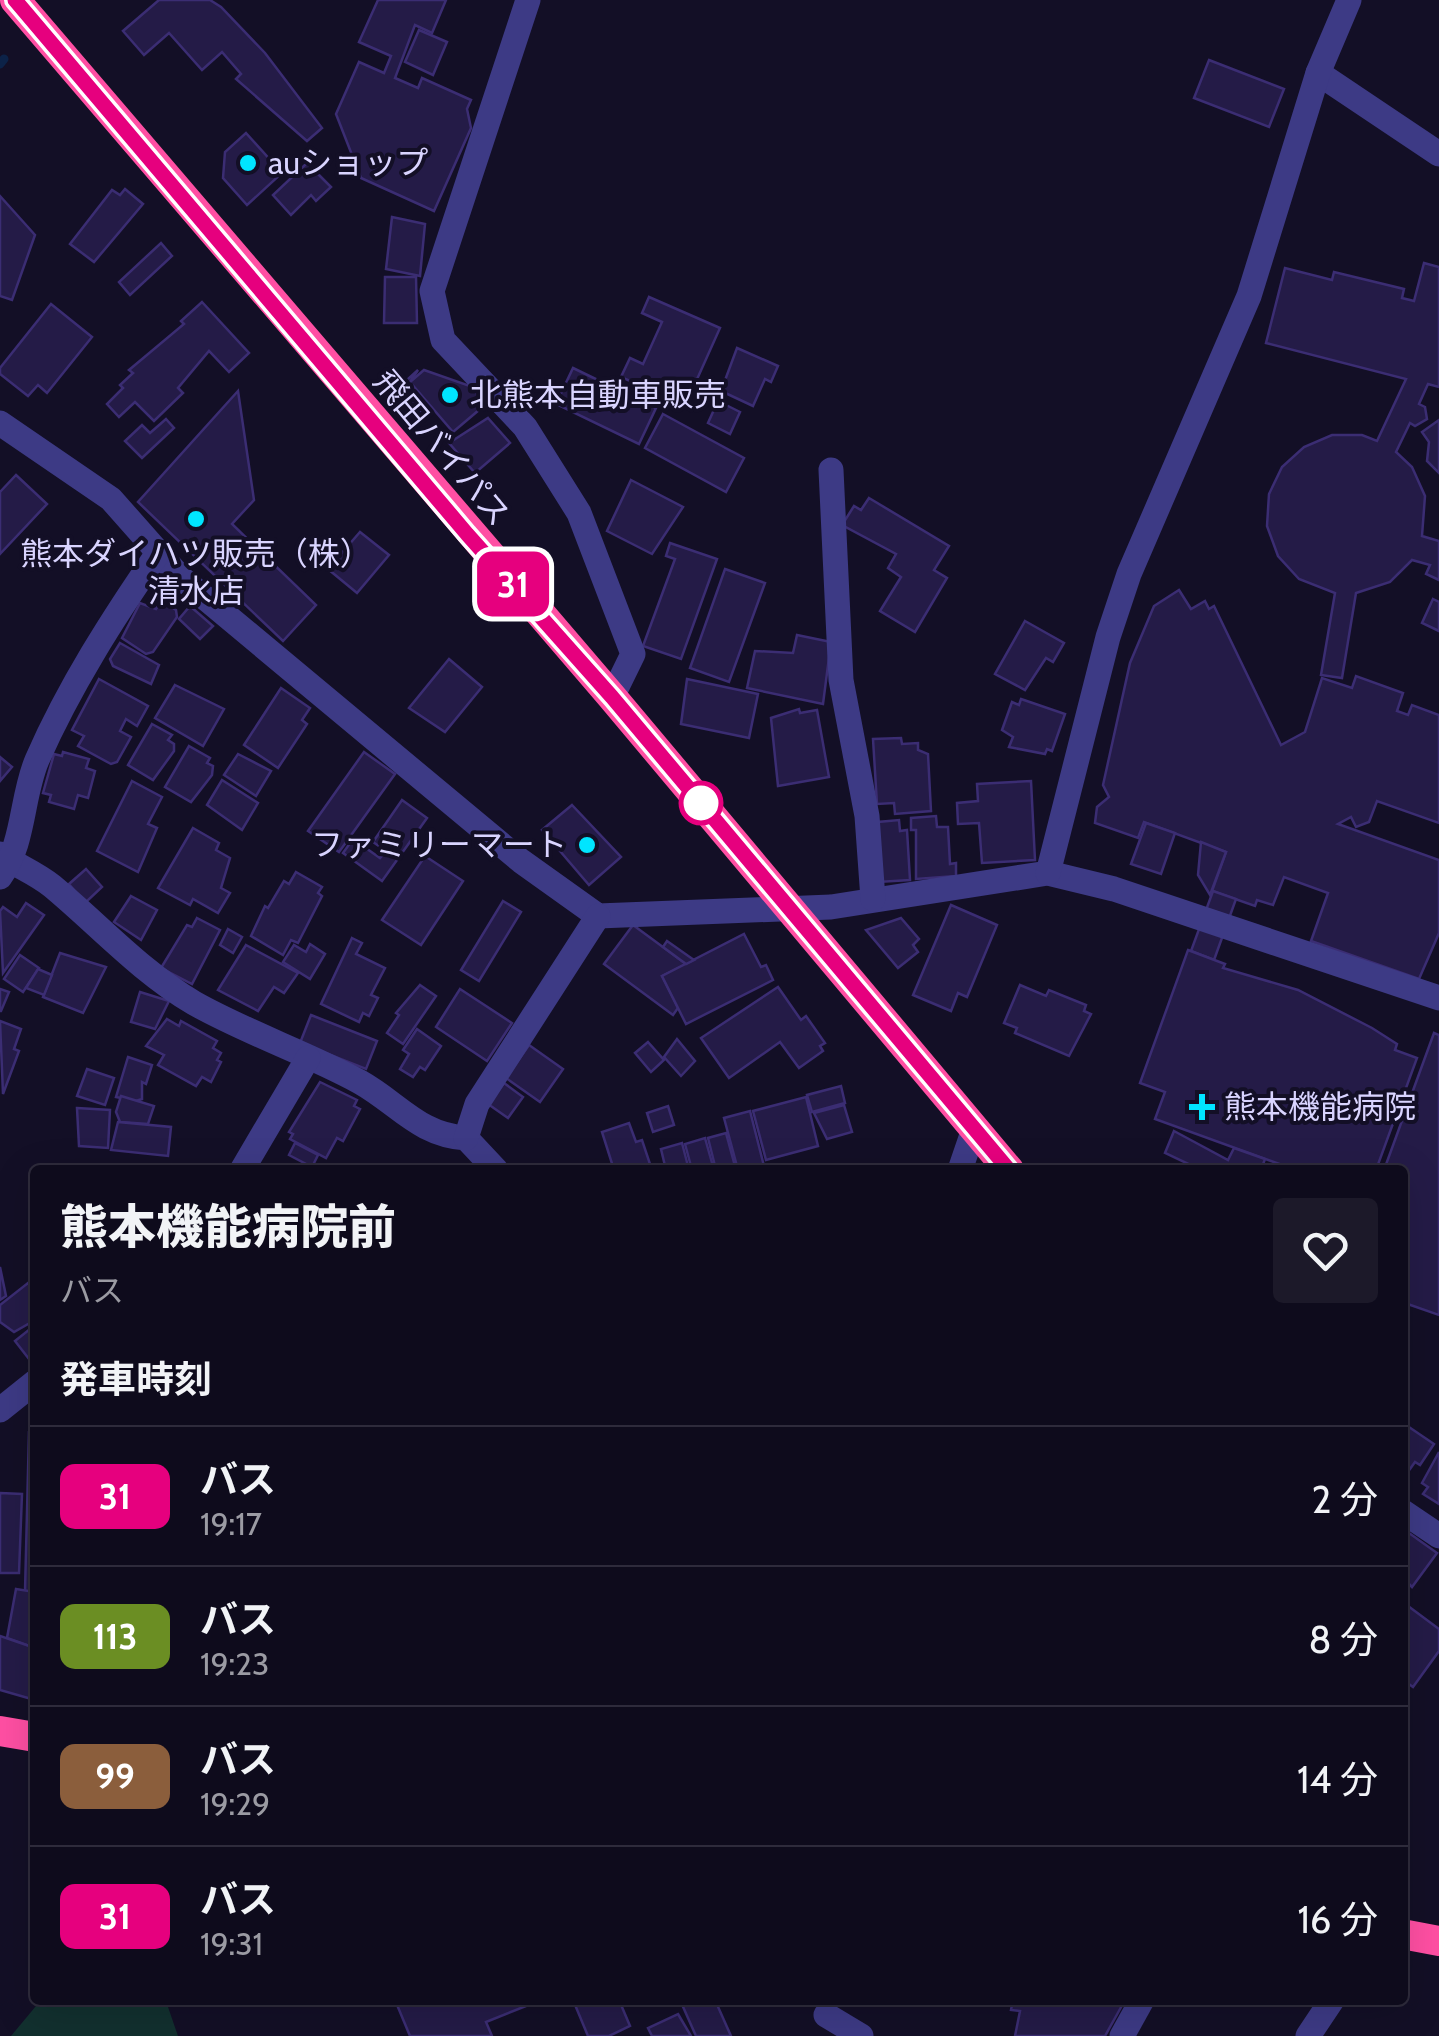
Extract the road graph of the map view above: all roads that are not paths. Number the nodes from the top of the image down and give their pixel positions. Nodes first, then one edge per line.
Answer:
1 (15, 0) edge
2 (528, 0) edge
3 (1349, 0) edge
4 (1318, 73) junction
5 (1439, 154) edge
6 (0, 423) edge
7 (831, 470) dead end
8 (158, 553) junction
9 (612, 697) junction
10 (4, 864) edge
11 (1048, 873) junction
12 (873, 899) junction
13 (788, 907) junction
14 (598, 916) junction
15 (1439, 998) edge
16 (308, 1058) junction
17 (974, 1130) junction
18 (466, 1138) junction
19 (245, 1165) edge
20 (491, 1165) edge
21 (962, 1165) edge
22 (1005, 1165) edge
23 (30, 1386) edge
24 (0, 1410) edge
25 (1408, 1516) edge
26 (1439, 1536) edge
27 (0, 1732) edge
28 (30, 1735) edge
29 (1408, 1935) edge
30 (1439, 1941) edge
31 (1139, 2005) edge
32 (1329, 2005) edge
33 (825, 2017) edge
34 (860, 2036) edge
35 (1122, 2036) edge
36 (1308, 2036) edge

1 - 9 highway, 飛田バイパス
2 - 9 street
3 - 4 street
4 - 5 street
4 - 11 street
6 - 8 street
7 - 12 street
8 - 10 street
8 - 14 street
9 - 13 highway, 飛田バイパス
10 - 16 street
11 - 12 street
11 - 15 street
12 - 13 street
13 - 14 street
13 - 17 highway, 飛田バイパス
14 - 18 street
16 - 18 street
16 - 19 street
17 - 21 street
17 - 22 highway, 飛田バイパス
18 - 20 street
23 - 24 street
25 - 26 street
27 - 28 highway
29 - 30 highway
31 - 35 street
32 - 36 street
33 - 34 street

